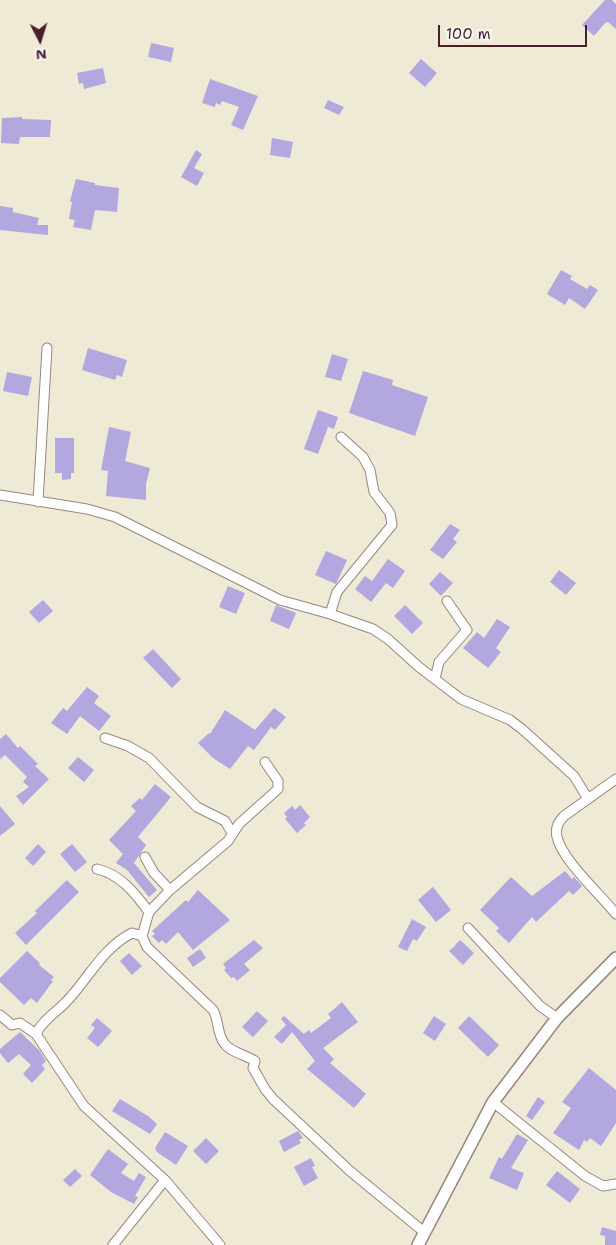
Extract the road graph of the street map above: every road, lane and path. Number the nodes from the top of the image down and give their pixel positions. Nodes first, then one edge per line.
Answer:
1 (47, 348) dead end
2 (341, 437) dead end
3 (0, 495) edge
4 (38, 502) junction
5 (447, 601) dead end
6 (330, 614) junction
7 (435, 679) junction
8 (105, 738) dead end
9 (265, 762) dead end
10 (616, 779) edge
11 (588, 799) junction
12 (232, 833) junction
13 (145, 857) dead end
14 (97, 868) dead end
15 (170, 890) junction
16 (148, 912) junction
17 (616, 914) edge
18 (468, 928) dead end
19 (142, 936) junction
20 (616, 958) edge
21 (0, 1015) edge
22 (557, 1018) junction
23 (36, 1034) junction
24 (493, 1102) junction
25 (165, 1180) junction
26 (616, 1184) edge
27 (424, 1232) junction
28 (113, 1245) edge
29 (220, 1245) edge
30 (418, 1245) edge

1 - 4 street
2 - 6 street
3 - 4 street
4 - 6 street
5 - 7 street
6 - 7 street
7 - 11 street
8 - 12 street
9 - 12 street
10 - 11 street
11 - 17 street
12 - 15 street
13 - 15 street
14 - 16 street
15 - 16 street
16 - 19 street
18 - 22 street
19 - 23 street
19 - 27 street
20 - 22 main road
21 - 23 street
22 - 24 main road
23 - 25 street
24 - 26 street
24 - 27 main road
25 - 28 street
25 - 29 street
27 - 30 main road

